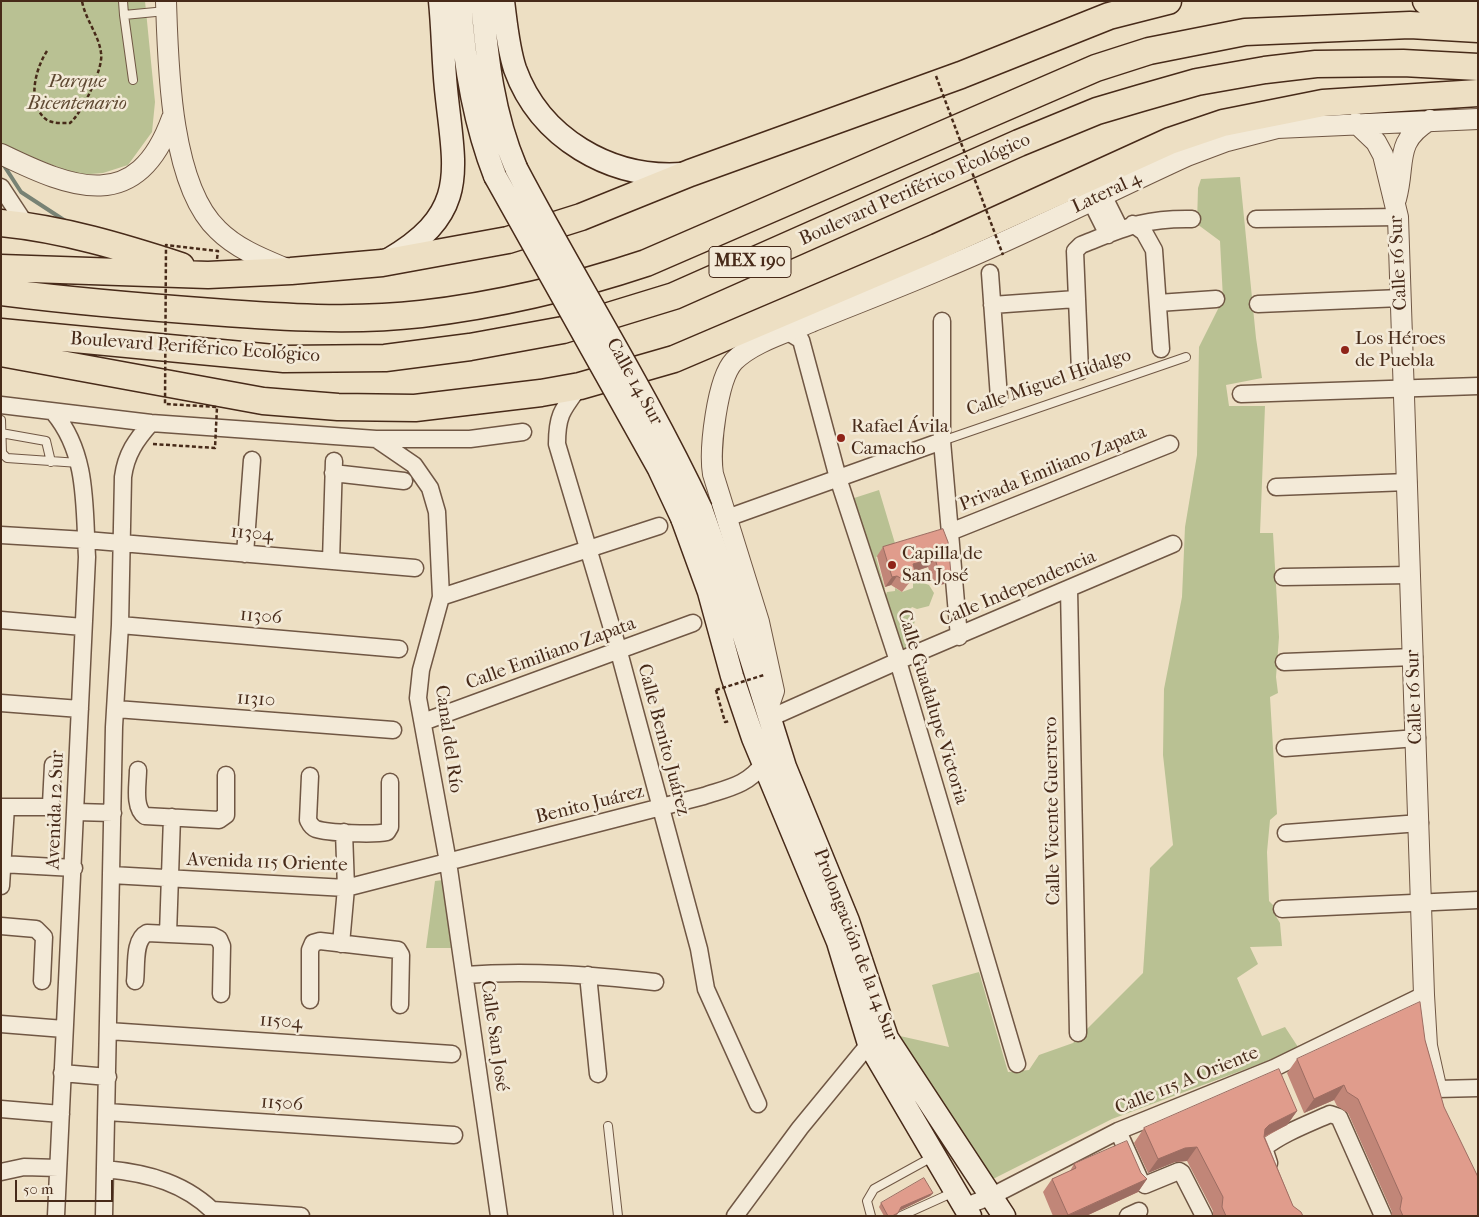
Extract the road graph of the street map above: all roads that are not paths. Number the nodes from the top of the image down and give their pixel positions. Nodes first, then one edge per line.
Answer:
1 (124, 1) edge
2 (440, 1) edge
3 (460, 1) edge
4 (482, 1) edge
5 (503, 1) edge
6 (1168, 1) edge
7 (1426, 1) edge
8 (166, 6) edge
9 (1478, 10) edge
10 (124, 15) junction
11 (1478, 30) edge
12 (1478, 66) edge
13 (133, 80) dead end
14 (1478, 93) edge
15 (172, 118) junction
16 (1430, 120) junction
17 (1478, 120) edge
18 (1356, 123) junction
19 (1, 154) edge
20 (1392, 155) junction
21 (690, 174) junction
22 (1, 187) edge
23 (1097, 198) junction
24 (1396, 209) junction
25 (1192, 219) dead end
26 (1256, 219) dead end
27 (13, 224) edge
28 (1120, 229) junction
29 (941, 258) junction
30 (382, 263) junction
31 (213, 267) junction
32 (1, 268) edge
33 (291, 271) junction
34 (990, 273) dead end
35 (1, 292) edge
36 (1402, 298) junction
37 (1076, 299) junction
38 (1216, 299) dead end
39 (1158, 303) junction
40 (1258, 304) dead end
41 (992, 305) junction
42 (942, 321) dead end
43 (783, 323) junction
44 (1, 332) edge
45 (1161, 349) dead end
46 (1, 352) edge
47 (1186, 357) dead end
48 (1080, 371) dead end
49 (580, 386) junction
50 (1478, 386) edge
51 (1405, 389) junction
52 (1241, 394) dead end
53 (999, 398) dead end
54 (1, 405) edge
55 (54, 413) junction
56 (1, 420) edge
57 (151, 423) junction
58 (523, 432) dead end
59 (1, 433) edge
60 (376, 439) junction
61 (942, 441) junction
62 (1170, 444) dead end
63 (252, 460) dead end
64 (51, 462) junction
65 (79, 463) junction
66 (838, 478) junction
67 (404, 482) dead end
68 (1408, 482) junction
69 (1276, 487) dead end
70 (727, 518) junction
71 (659, 526) dead end
72 (950, 532) junction
73 (1, 535) edge
74 (86, 540) junction
75 (122, 543) junction
76 (1173, 544) dead end
77 (589, 548) junction
78 (246, 554) junction
79 (331, 561) junction
80 (415, 568) dead end
81 (1411, 575) junction
82 (1283, 577) dead end
83 (1069, 589) junction
84 (441, 597) junction
85 (1, 620) edge
86 (692, 623) dead end
87 (120, 625) junction
88 (83, 627) junction
89 (959, 637) junction
90 (400, 649) dead end
91 (619, 652) junction
92 (1414, 657) junction
93 (898, 661) junction
94 (1284, 662) dead end
95 (741, 677) junction
96 (1, 703) edge
97 (80, 709) junction
98 (116, 709) junction
99 (768, 715) junction
100 (422, 722) junction
101 (393, 730) dead end
102 (1417, 738) junction
103 (1285, 748) dead end
104 (53, 765) dead end
105 (774, 766) junction
106 (138, 770) dead end
107 (226, 775) dead end
108 (310, 776) dead end
109 (390, 782) dead end
110 (4, 807) edge
111 (660, 808) junction
112 (76, 812) junction
113 (113, 813) junction
114 (172, 817) junction
115 (1420, 823) junction
116 (344, 832) junction
117 (1286, 833) dead end
118 (448, 862) junction
119 (2, 864) edge
120 (74, 868) junction
121 (112, 876) junction
122 (170, 880) junction
123 (1, 886) edge
124 (346, 888) junction
125 (1478, 900) edge
126 (1422, 902) junction
127 (1282, 909) dead end
128 (1, 926) edge
129 (168, 934) junction
130 (341, 944) junction
131 (465, 975) junction
132 (588, 975) junction
133 (136, 981) dead end
134 (42, 982) dead end
135 (656, 982) dead end
136 (221, 994) dead end
137 (1424, 995) junction
138 (310, 1000) dead end
139 (400, 1005) dead end
140 (1, 1024) edge
141 (64, 1029) junction
142 (108, 1031) junction
143 (1078, 1033) dead end
144 (869, 1044) junction
145 (452, 1054) dead end
146 (1017, 1064) dead end
147 (1274, 1068) junction
148 (62, 1072) junction
149 (598, 1074) dead end
150 (108, 1077) junction
151 (1280, 1083) edge
152 (1478, 1088) edge
153 (1439, 1098) joint
154 (758, 1104) dead end
155 (1, 1109) edge
156 (107, 1112) junction
157 (61, 1114) junction
158 (608, 1126) dead end
159 (1118, 1130) junction
160 (454, 1135) dead end
161 (936, 1155) junction
162 (58, 1168) junction
163 (105, 1169) junction
164 (1, 1172) edge
165 (1277, 1181) edge
166 (992, 1196) junction
167 (964, 1204) edge
168 (215, 1213) edge
169 (56, 1216) edge
170 (104, 1216) edge
171 (301, 1216) edge
172 (499, 1216) edge
173 (618, 1216) edge
174 (735, 1216) edge
175 (871, 1216) edge
176 (901, 1216) edge
177 (1004, 1216) edge
178 (1204, 1216) edge
179 (1383, 1216) edge

1 - 10 lane
2 - 30 main road
3 - 95 main road, Calle 14 Sur, bridge
4 - 95 main road, Calle 14 Sur, bridge
5 - 21 main road
6 - 21 highway
7 - 9 highway
8 - 10 lane
8 - 15 street
10 - 13 lane
11 - 35 highway, Boulevard Periférico Ecológico / MEX 190
12 - 44 highway, Boulevard Periférico Ecológico / MEX 190
14 - 29 highway
15 - 19 street
15 - 33 street
16 - 17 street, Lateral 4
16 - 18 street, Lateral 4
16 - 20 street
18 - 20 street, Calle 16 Sur
18 - 23 street, Lateral 4
20 - 24 street, Calle 16 Sur
21 - 30 highway
22 - 27 street
23 - 28 street
23 - 29 street, Lateral 4
24 - 26 street
24 - 36 street, Calle 16 Sur
25 - 28 street
27 - 31 highway
28 - 37 street
28 - 39 street
29 - 43 highway
30 - 33 highway
31 - 32 highway
31 - 33 highway
34 - 41 street
36 - 40 street
36 - 51 street, Calle 16 Sur
37 - 41 street
37 - 48 street
38 - 39 street
39 - 45 street
41 - 53 street
42 - 61 street
43 - 49 highway
43 - 66 street, Calle Guadalupe Victoria
43 - 70 street
46 - 49 highway
47 - 61 lane, Calle Miguel Hidalgo
49 - 77 street, Calle Benito Juárez
50 - 51 street
51 - 52 street
51 - 68 street, Calle 16 Sur
54 - 55 street
55 - 57 street
55 - 65 street, Avenida 12 Sur
56 - 59 lane
57 - 60 street
57 - 75 street
58 - 60 street
59 - 64 lane
59 - 64 lane
60 - 84 street, Canal del Río
61 - 66 street, Calle Miguel Hidalgo
61 - 72 street
62 - 72 street, Privada Emiliano Zapata
63 - 78 street
64 - 65 lane
65 - 74 street, Avenida 12 Sur
66 - 70 street, Calle Miguel Hidalgo
66 - 93 street, Calle Guadalupe Victoria
67 - 79 street
68 - 69 street
68 - 81 street, Calle 16 Sur
70 - 99 street
71 - 77 street
72 - 89 street
73 - 74 street, 11304
74 - 75 street, 11304
74 - 88 street, Avenida 12 Sur
75 - 78 street, 11304
75 - 87 street
76 - 83 street, Calle Independencia
77 - 84 street
77 - 91 street, Calle Benito Juárez
78 - 79 street, 11304
79 - 80 street, 11304
81 - 82 street
81 - 92 street, Calle 16 Sur
83 - 89 street, Calle Independencia
83 - 143 street, Calle Vicente Guerrero
84 - 100 street, Canal del Río
85 - 88 street
86 - 91 street, Calle Emiliano Zapata
87 - 90 street, 11306
87 - 98 street
88 - 97 street, Avenida 12 Sur
89 - 93 street, Calle Independencia
91 - 100 street, Calle Emiliano Zapata
91 - 111 street, Calle Benito Juárez
92 - 94 street
92 - 102 street, Calle 16 Sur
93 - 99 street, Calle Independencia
93 - 146 street, Calle Guadalupe Victoria
95 - 99 main road, Calle 14 Sur
95 - 105 main road, Calle 14 Sur
96 - 97 street
97 - 112 street, Avenida 12 Sur
98 - 101 street, 11310
98 - 113 street
99 - 105 main road, Calle 14 Sur
100 - 118 street, Canal del Río
102 - 103 street
102 - 115 street, Calle 16 Sur
104 - 110 street
105 - 111 street, Benito Juárez
105 - 144 main road, Prolongación de la 14 Sur
105 - 166 main road, Prolongación de la 14 Sur
106 - 114 street
107 - 114 street
108 - 116 street
109 - 116 street
110 - 119 street
111 - 118 street, Benito Juárez
111 - 154 street, Calle Benito Juárez
112 - 113 street
112 - 120 street, Avenida 12 Sur
113 - 121 street
114 - 122 street
115 - 117 street
115 - 126 street, Calle 16 Sur
116 - 124 street
118 - 124 street, Avenida 115 Oriente
118 - 131 street, Calle San José
119 - 120 street
119 - 123 street
120 - 141 street, Avenida 12 Sur
121 - 122 street, Avenida 115 Oriente
121 - 142 street
122 - 124 street, Avenida 115 Oriente
122 - 129 street
124 - 130 street
125 - 126 street
126 - 127 street
126 - 137 street, Calle 16 Sur
128 - 134 street
129 - 133 street
129 - 136 street
130 - 138 street
130 - 139 street
131 - 132 street
131 - 172 street, Calle San José
132 - 135 street
132 - 149 street
137 - 147 street, Calle 115 A Oriente
137 - 153 street, Calle 16 Sur
140 - 141 street
141 - 148 street, Avenida 12 Sur
142 - 145 street, 11504
142 - 150 street
144 - 161 main road, Prolongación de la 14 Sur
144 - 174 street
147 - 151 street
147 - 159 street, Calle 115 A Oriente
148 - 150 street
148 - 157 street, Avenida 12 Sur
150 - 156 street
152 - 153 street
155 - 157 street
156 - 160 street, 11506
156 - 163 street
157 - 162 street, Avenida 12 Sur
158 - 173 lane
159 - 166 street, Calle 115 A Oriente
159 - 178 street
161 - 167 main road, Prolongación de la 14 Sur
161 - 175 lane
162 - 164 street
162 - 169 street, Avenida 12 Sur
163 - 168 street
163 - 170 street
165 - 179 street
166 - 167 street, Calle 115 A Oriente
166 - 177 main road, Prolongación de la 14 Sur
167 - 176 lane
168 - 171 street

